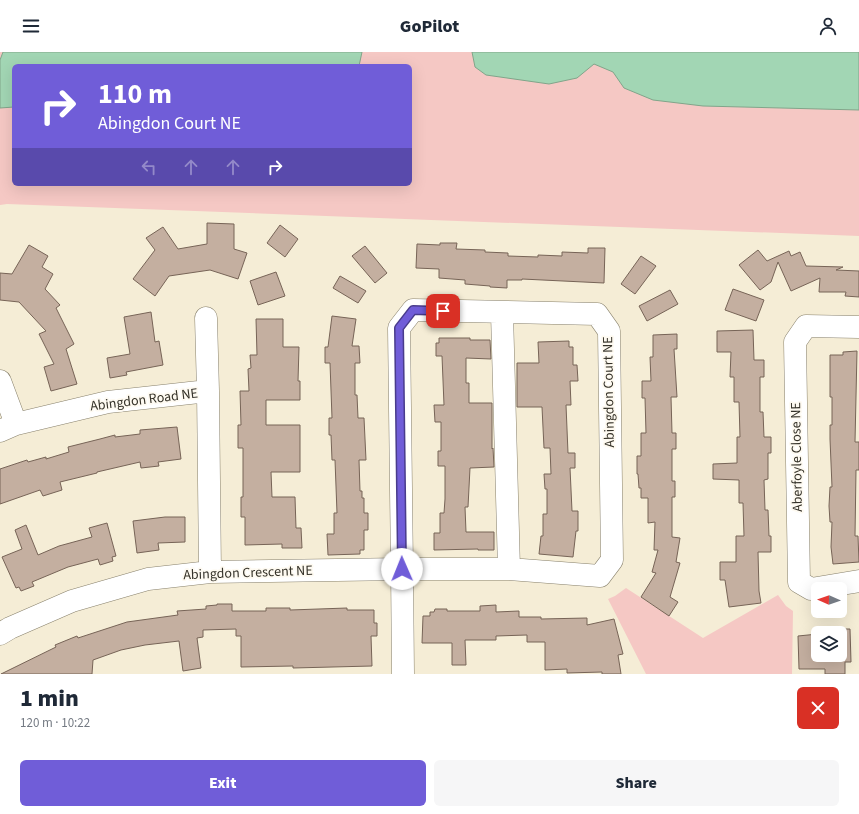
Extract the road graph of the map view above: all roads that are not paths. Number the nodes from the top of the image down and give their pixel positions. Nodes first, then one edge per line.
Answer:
1 (502, 313) junction
2 (206, 318) dead end
3 (859, 327) edge
4 (0, 381) edge
5 (208, 392) junction
6 (8, 428) edge
7 (402, 569) junction
8 (509, 569) junction
9 (210, 572) junction
10 (859, 581) edge
11 (0, 634) edge
12 (403, 674) edge

1 - 7 street, Abingdon Court NE
1 - 8 street
1 - 8 street, Abingdon Court NE
2 - 5 street
3 - 10 street, Aberfoyle Close NE
4 - 6 street
5 - 6 street, Abingdon Road NE
5 - 9 street, Abingdon Road NE
7 - 8 street, Abingdon Court NE
7 - 9 street, Abingdon Crescent NE
7 - 12 street
9 - 11 street, Abingdon Crescent NE

